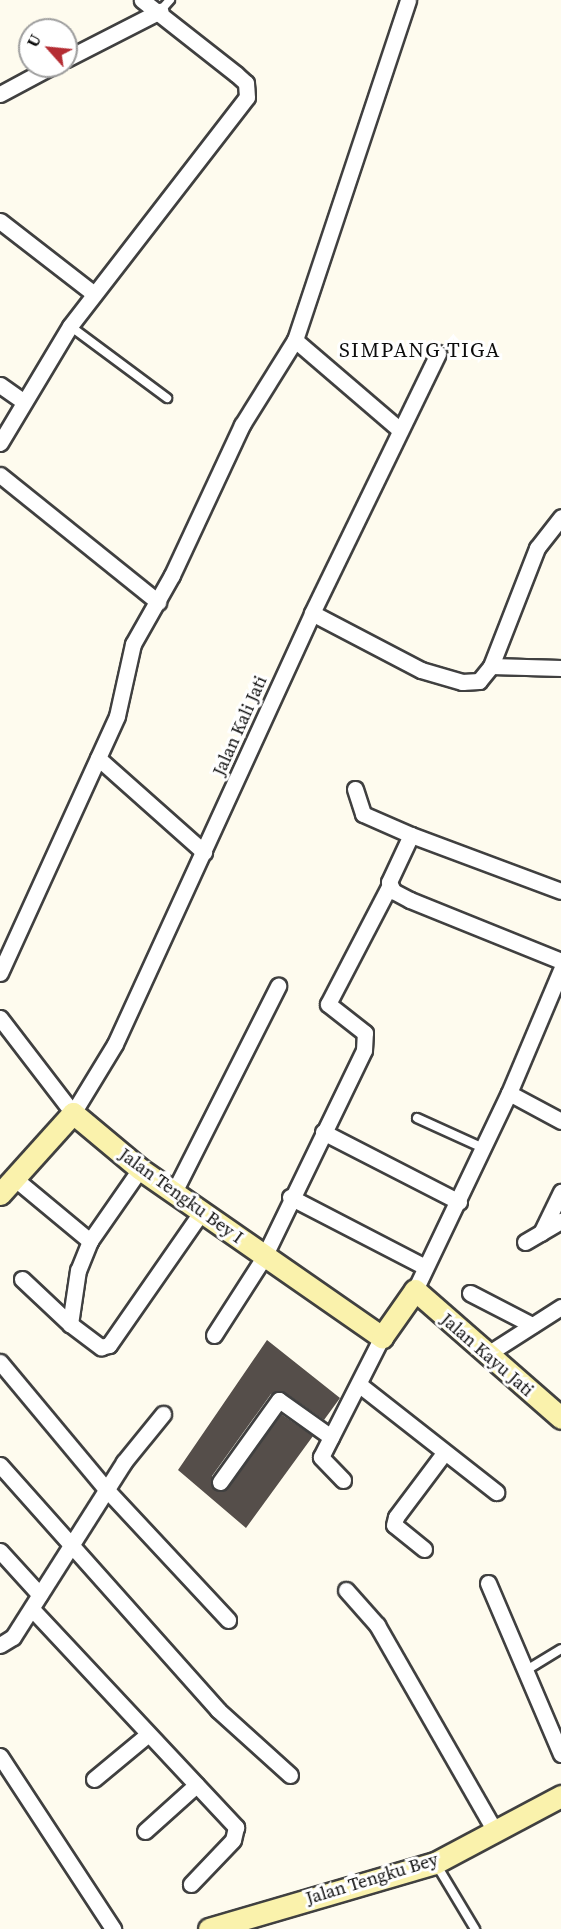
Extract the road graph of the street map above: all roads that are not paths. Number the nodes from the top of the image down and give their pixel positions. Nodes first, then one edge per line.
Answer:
1 (142, 0) edge
2 (408, 0) edge
3 (165, 6) edge
4 (78, 53) edge
5 (30, 78) edge
6 (0, 94) edge
7 (3, 227) edge
8 (94, 294) junction
9 (70, 326) junction
10 (295, 340) junction
11 (438, 353) dead end
12 (0, 385) edge
13 (167, 398) dead end
14 (23, 401) junction
15 (400, 430) junction
16 (0, 443) edge
17 (0, 475) edge
18 (561, 517) edge
19 (158, 602) junction
20 (312, 613) junction
21 (491, 666) junction
22 (561, 668) edge
23 (98, 758) junction
24 (355, 789) dead end
25 (411, 835) junction
26 (204, 852) junction
27 (389, 887) junction
28 (561, 891) edge
29 (3, 954) edge
30 (561, 961) edge
31 (561, 970) edge
32 (0, 973) edge
33 (278, 986) dead end
34 (0, 1018) edge
35 (509, 1093) junction
36 (73, 1113) junction
37 (417, 1118) dead end
38 (561, 1120) edge
39 (323, 1132) junction
40 (483, 1148) junction
41 (141, 1168) junction
42 (14, 1178) junction
43 (175, 1190) junction
44 (561, 1192) edge
45 (0, 1194) edge
46 (291, 1197) junction
47 (459, 1202) junction
48 (202, 1211) junction
49 (561, 1221) edge
50 (541, 1233) junction
51 (90, 1240) junction
52 (525, 1242) dead end
53 (264, 1257) junction
54 (425, 1267) junction
55 (22, 1279) dead end
56 (415, 1290) junction
57 (470, 1293) dead end
58 (561, 1306) edge
59 (70, 1324) junction
60 (532, 1325) junction
61 (214, 1335) dead end
62 (382, 1338) junction
63 (486, 1355) junction
64 (0, 1362) edge
65 (361, 1386) junction
66 (557, 1409) edge
67 (163, 1414) dead end
68 (331, 1437) junction
69 (444, 1453) junction
70 (0, 1466) edge
71 (343, 1480) dead end
72 (220, 1482) dead end
73 (106, 1489) junction
74 (496, 1492) dead end
75 (72, 1546) junction
76 (424, 1549) dead end
77 (0, 1551) edge
78 (488, 1583) dead end
79 (346, 1590) dead end
80 (40, 1595) junction
81 (32, 1609) junction
82 (228, 1620) dead end
83 (0, 1645) edge
84 (561, 1649) edge
85 (525, 1671) junction
86 (147, 1735) junction
87 (561, 1754) edge
88 (0, 1756) edge
89 (290, 1774) dead end
90 (94, 1779) dead end
91 (196, 1785) junction
92 (561, 1796) edge
93 (494, 1829) junction
94 (145, 1831) dead end
95 (435, 1863) junction
96 (191, 1884) dead end
97 (113, 1929) edge
98 (208, 1929) edge
99 (475, 1929) edge

1 - 3 street
2 - 10 street
3 - 4 street
3 - 8 street
5 - 6 street
7 - 8 street
8 - 9 street
9 - 13 lane
9 - 14 street
10 - 15 street
10 - 19 street
11 - 15 street, Jalan Kali Jati
12 - 14 street
14 - 16 street
15 - 20 street, Jalan Kali Jati
17 - 19 street
18 - 21 street
19 - 23 street
20 - 21 street
20 - 26 street, Jalan Kali Jati
21 - 22 street
23 - 26 street
23 - 29 street
24 - 25 street
25 - 27 street
25 - 28 street
26 - 36 street, Jalan Kali Jati
27 - 30 street
27 - 39 street
29 - 32 street
31 - 35 street
33 - 43 street
34 - 36 street
35 - 38 street
35 - 40 street
36 - 41 street, Jalan Tengku Bey I
36 - 42 street
37 - 40 lane
39 - 46 street
39 - 47 street
40 - 47 street
41 - 43 street, Jalan Tengku Bey I
41 - 51 street
42 - 45 street
42 - 51 street
43 - 48 street, Jalan Tengku Bey I
44 - 50 street
46 - 53 street
46 - 54 street
47 - 54 street
48 - 53 street, Jalan Tengku Bey I
48 - 59 street
49 - 50 street
50 - 52 street
51 - 59 street
53 - 61 street
53 - 62 street, Jalan Tengku Bey I
54 - 56 street
55 - 59 street
56 - 62 street
56 - 63 street, Jalan Kayu Jati
57 - 60 street
58 - 60 street
60 - 63 street
62 - 65 street
63 - 66 street, Jalan Kayu Jati
64 - 73 street
65 - 68 street
65 - 69 street
67 - 73 street
68 - 71 street
68 - 72 street
69 - 74 street
69 - 76 street
70 - 75 street
73 - 75 street
73 - 82 street
75 - 80 street
75 - 89 street
77 - 80 street
78 - 85 street
79 - 93 street
80 - 81 street
81 - 83 street
81 - 86 street
84 - 85 lane
85 - 87 street
86 - 90 street
86 - 91 street
88 - 97 street
91 - 94 street
91 - 96 street
92 - 93 street, Jalan Tengku Bey
93 - 95 street, Jalan Tengku Bey
95 - 98 street, Jalan Tengku Bey
95 - 99 lane

